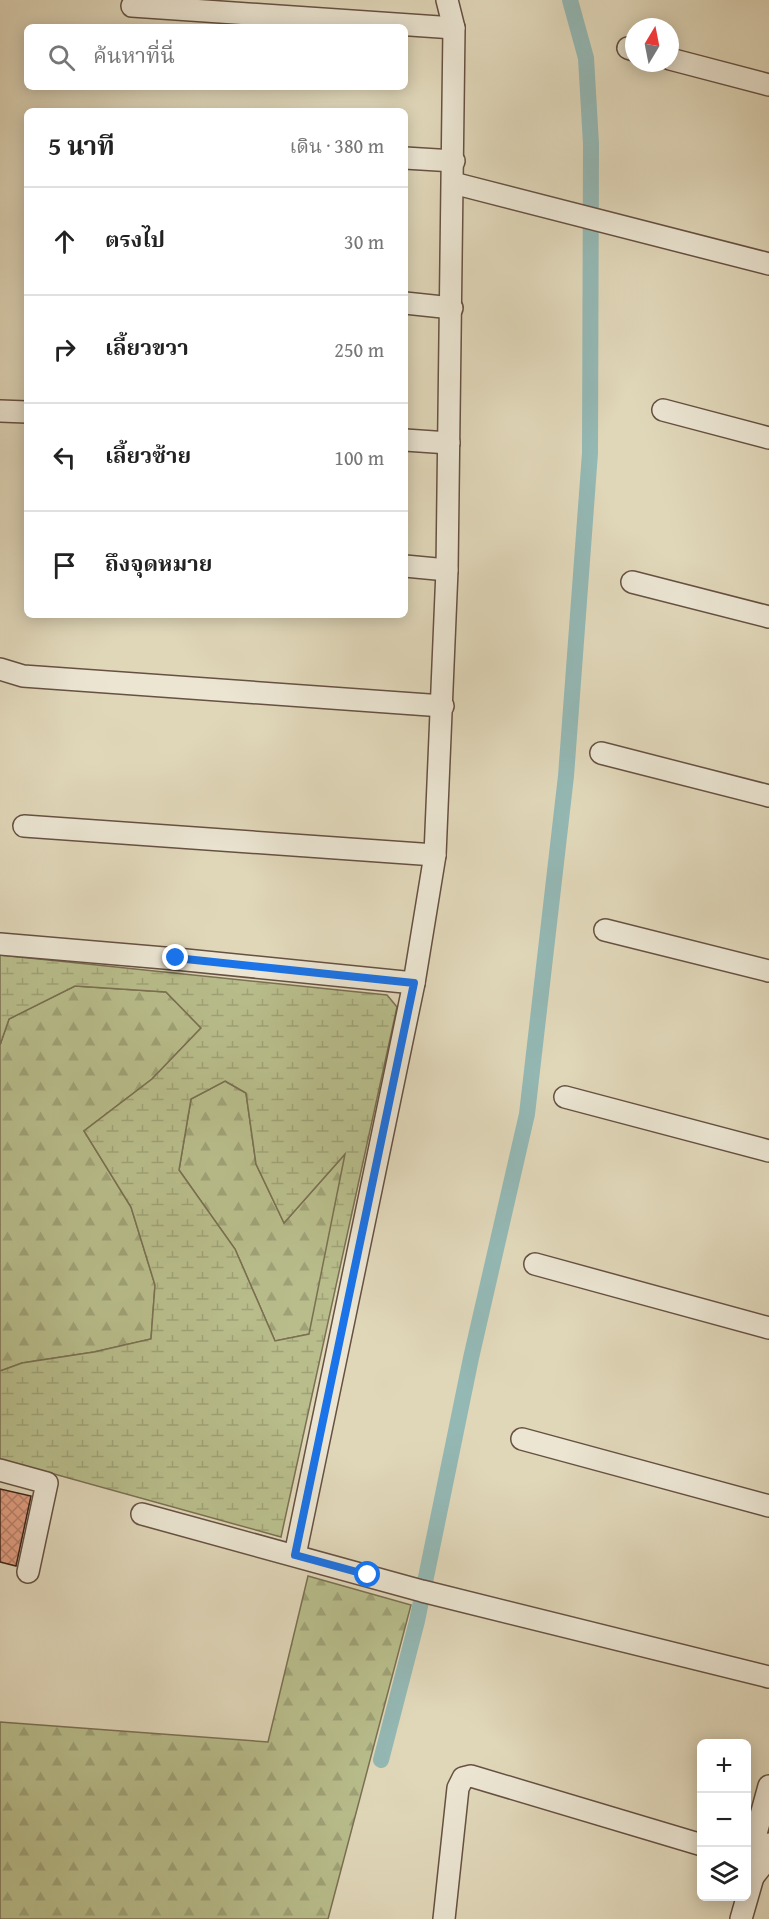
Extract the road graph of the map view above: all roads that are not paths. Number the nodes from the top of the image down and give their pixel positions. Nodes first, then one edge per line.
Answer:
1 (447, 0) edge
2 (132, 6) dead end
3 (395, 24) edge
4 (408, 25) edge
5 (454, 28) junction
6 (679, 61) edge
7 (769, 85) edge
8 (408, 158) edge
9 (454, 161) junction
10 (453, 183) junction
11 (769, 264) edge
12 (408, 303) edge
13 (452, 308) junction
14 (663, 410) dead end
15 (0, 411) edge
16 (24, 412) edge
17 (769, 438) edge
18 (408, 440) edge
19 (449, 443) junction
20 (408, 566) edge
21 (447, 570) junction
22 (632, 582) dead end
23 (769, 617) edge
24 (0, 669) edge
25 (443, 706) junction
26 (601, 753) dead end
27 (769, 796) edge
28 (24, 826) dead end
29 (435, 855) junction
30 (605, 930) dead end
31 (0, 945) edge
32 (769, 971) edge
33 (414, 983) junction
34 (565, 1097) dead end
35 (769, 1151) edge
36 (535, 1264) dead end
37 (769, 1328) edge
38 (522, 1439) dead end
39 (0, 1470) edge
40 (769, 1506) edge
41 (142, 1514) dead end
42 (295, 1555) junction
43 (28, 1572) dead end
44 (769, 1677) edge
45 (769, 1786) edge
46 (697, 1844) edge
47 (758, 1861) edge
48 (444, 1919) edge
49 (741, 1919) edge

1 - 5 street
2 - 3 street
4 - 5 street
5 - 9 street
6 - 7 street
8 - 9 street
9 - 10 street
10 - 11 street
10 - 13 street
12 - 13 street
13 - 19 street
14 - 17 street
15 - 16 street
18 - 19 street
19 - 21 street
20 - 21 street
21 - 25 street
22 - 23 street
24 - 25 street
25 - 29 street
26 - 27 street
28 - 29 street
29 - 33 street
30 - 32 street
31 - 33 street
33 - 42 street
34 - 35 street
36 - 37 street
38 - 40 street
39 - 43 street
41 - 42 street
42 - 44 street
45 - 47 street
46 - 48 street
47 - 49 street

